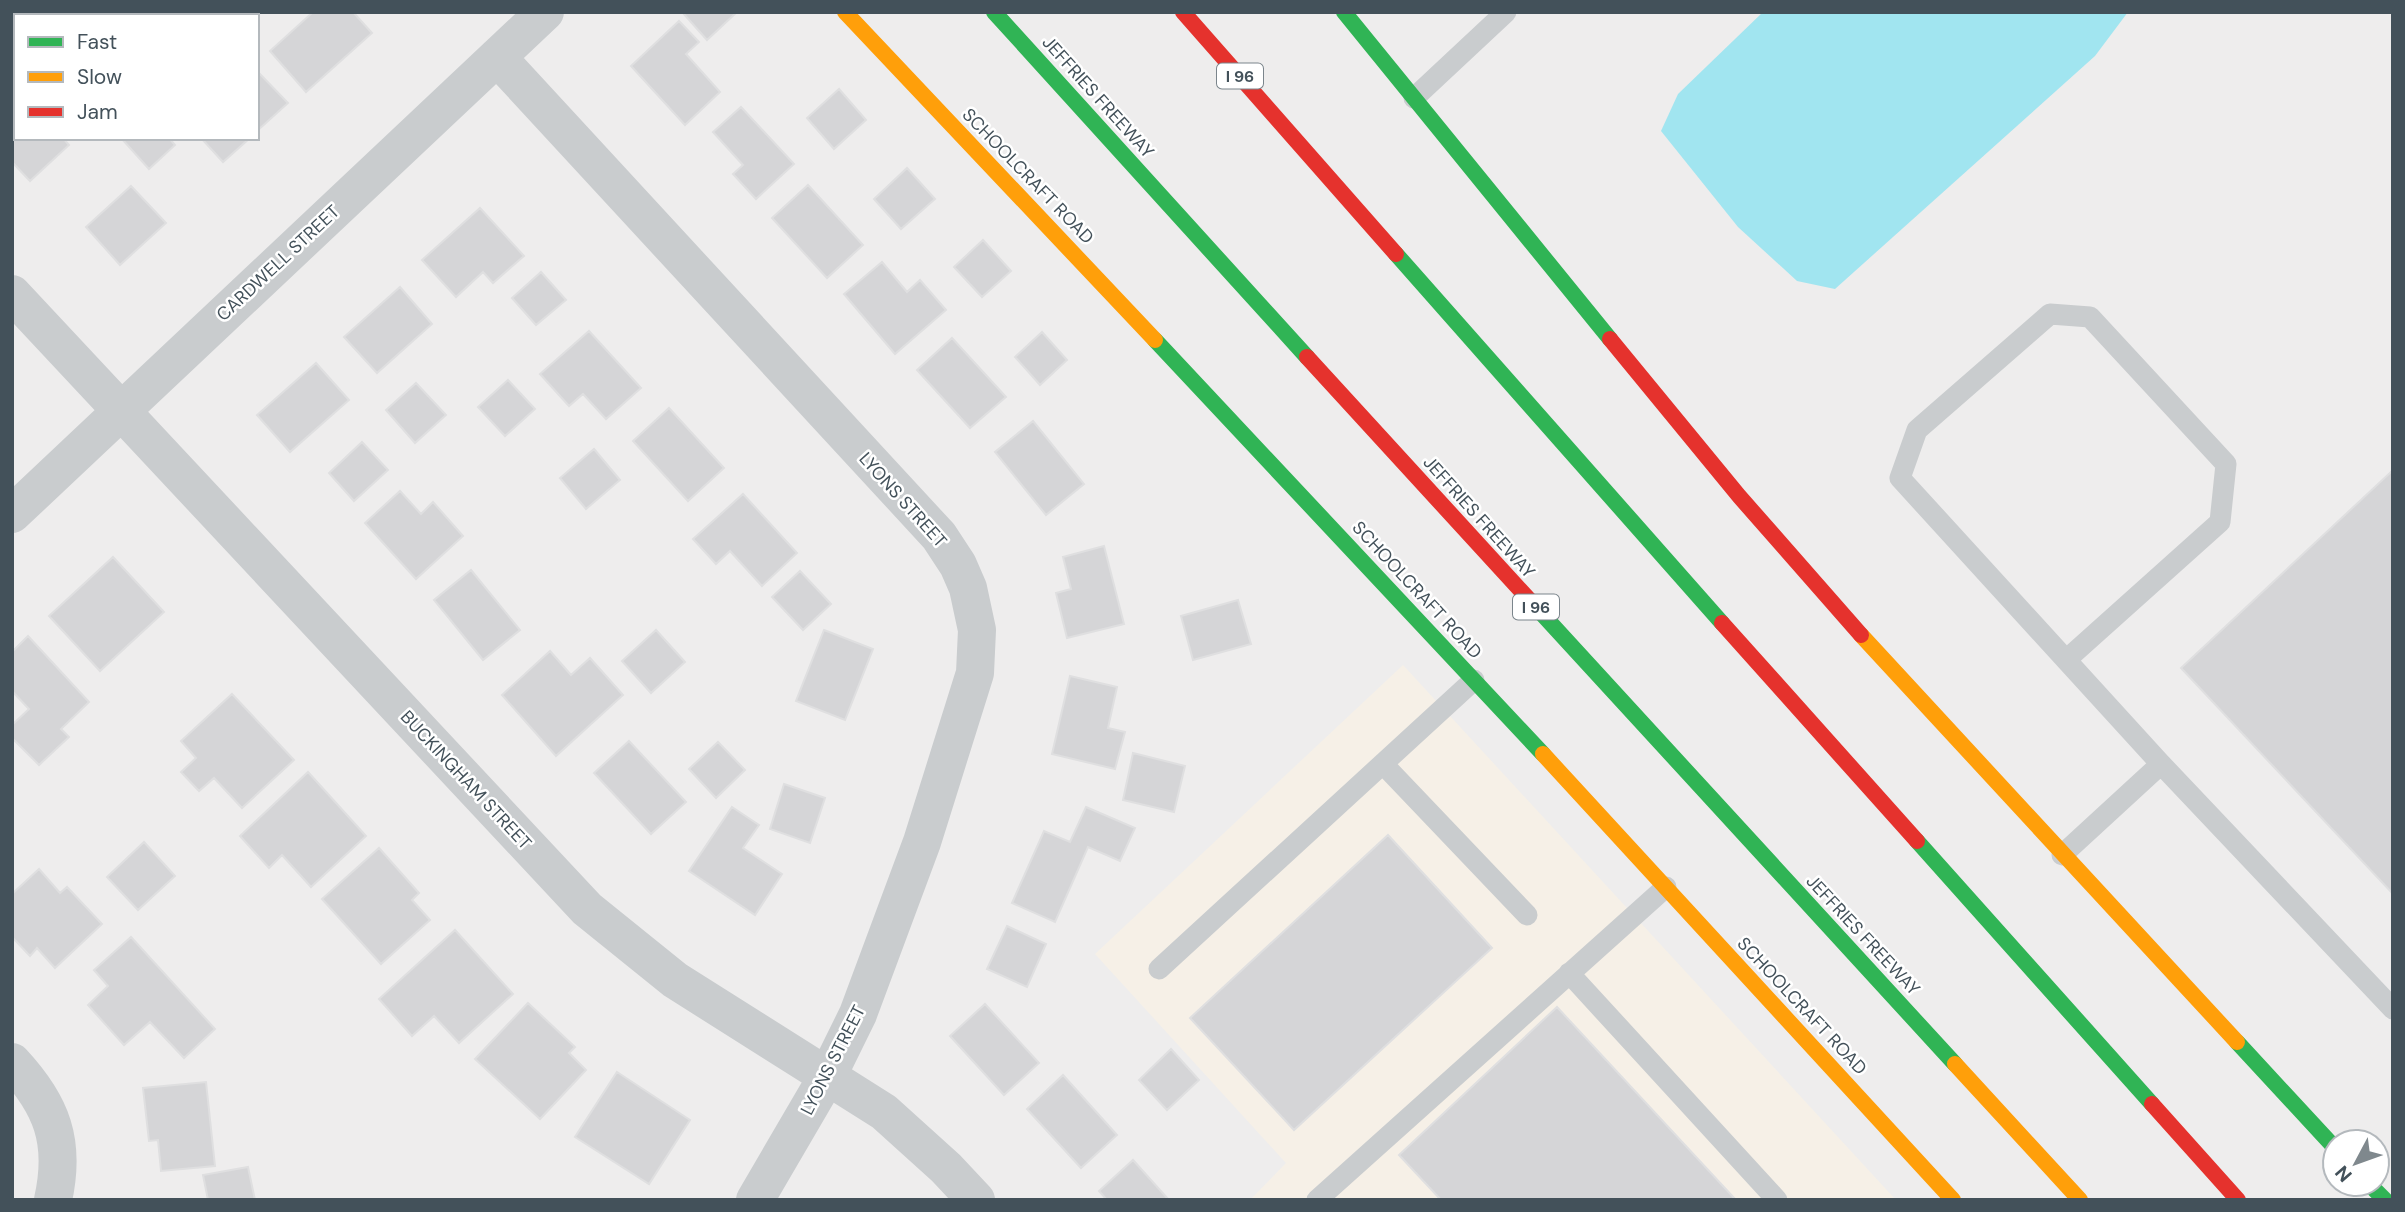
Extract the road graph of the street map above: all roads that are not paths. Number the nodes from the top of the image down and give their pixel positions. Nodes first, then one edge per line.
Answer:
1 (545, 12) edge
2 (845, 12) edge
3 (995, 12) edge
4 (1183, 12) edge
5 (1344, 12) edge
6 (1506, 12) edge
7 (497, 57) junction
8 (1246, 58) dead end
9 (1414, 98) junction
10 (1297, 139) junction
11 (12, 294) edge
12 (122, 411) junction
13 (12, 514) edge
14 (2066, 660) junction
15 (1475, 680) junction
16 (1383, 764) junction
17 (2161, 764) junction
18 (2063, 855) junction
19 (1665, 887) junction
20 (1527, 915) dead end
21 (1159, 969) dead end
22 (1569, 973) junction
23 (2393, 1009) edge
24 (12, 1062) edge
25 (828, 1075) junction
26 (2321, 1133) edge
27 (56, 1183) edge
28 (755, 1200) edge
29 (976, 1200) edge
30 (1317, 1200) edge
31 (1777, 1200) edge
32 (1953, 1200) edge
33 (2080, 1200) edge
34 (2238, 1200) edge

1 - 7 street, CARDWELL STREET
2 - 15 main road, SCHOOLCRAFT ROAD
3 - 33 main road, JEFFRIES FREEWAY / I 96
4 - 10 main road, I 96
5 - 9 main road
6 - 9 lane
7 - 12 street, CARDWELL STREET
7 - 25 street, LYONS STREET
8 - 10 main road
9 - 18 main road
10 - 34 main road, I 96
11 - 12 street, BUCKINGHAM STREET
12 - 13 street, CARDWELL STREET
12 - 25 street, BUCKINGHAM STREET
14 - 14 lane
14 - 17 lane
15 - 16 lane
15 - 19 main road, SCHOOLCRAFT ROAD
16 - 20 lane
16 - 21 lane
17 - 18 lane
17 - 23 lane
18 - 26 main road
19 - 22 lane
19 - 32 main road, SCHOOLCRAFT ROAD
22 - 30 lane
22 - 31 lane
24 - 27 street
25 - 28 street, LYONS STREET
25 - 29 street, BUCKINGHAM STREET

